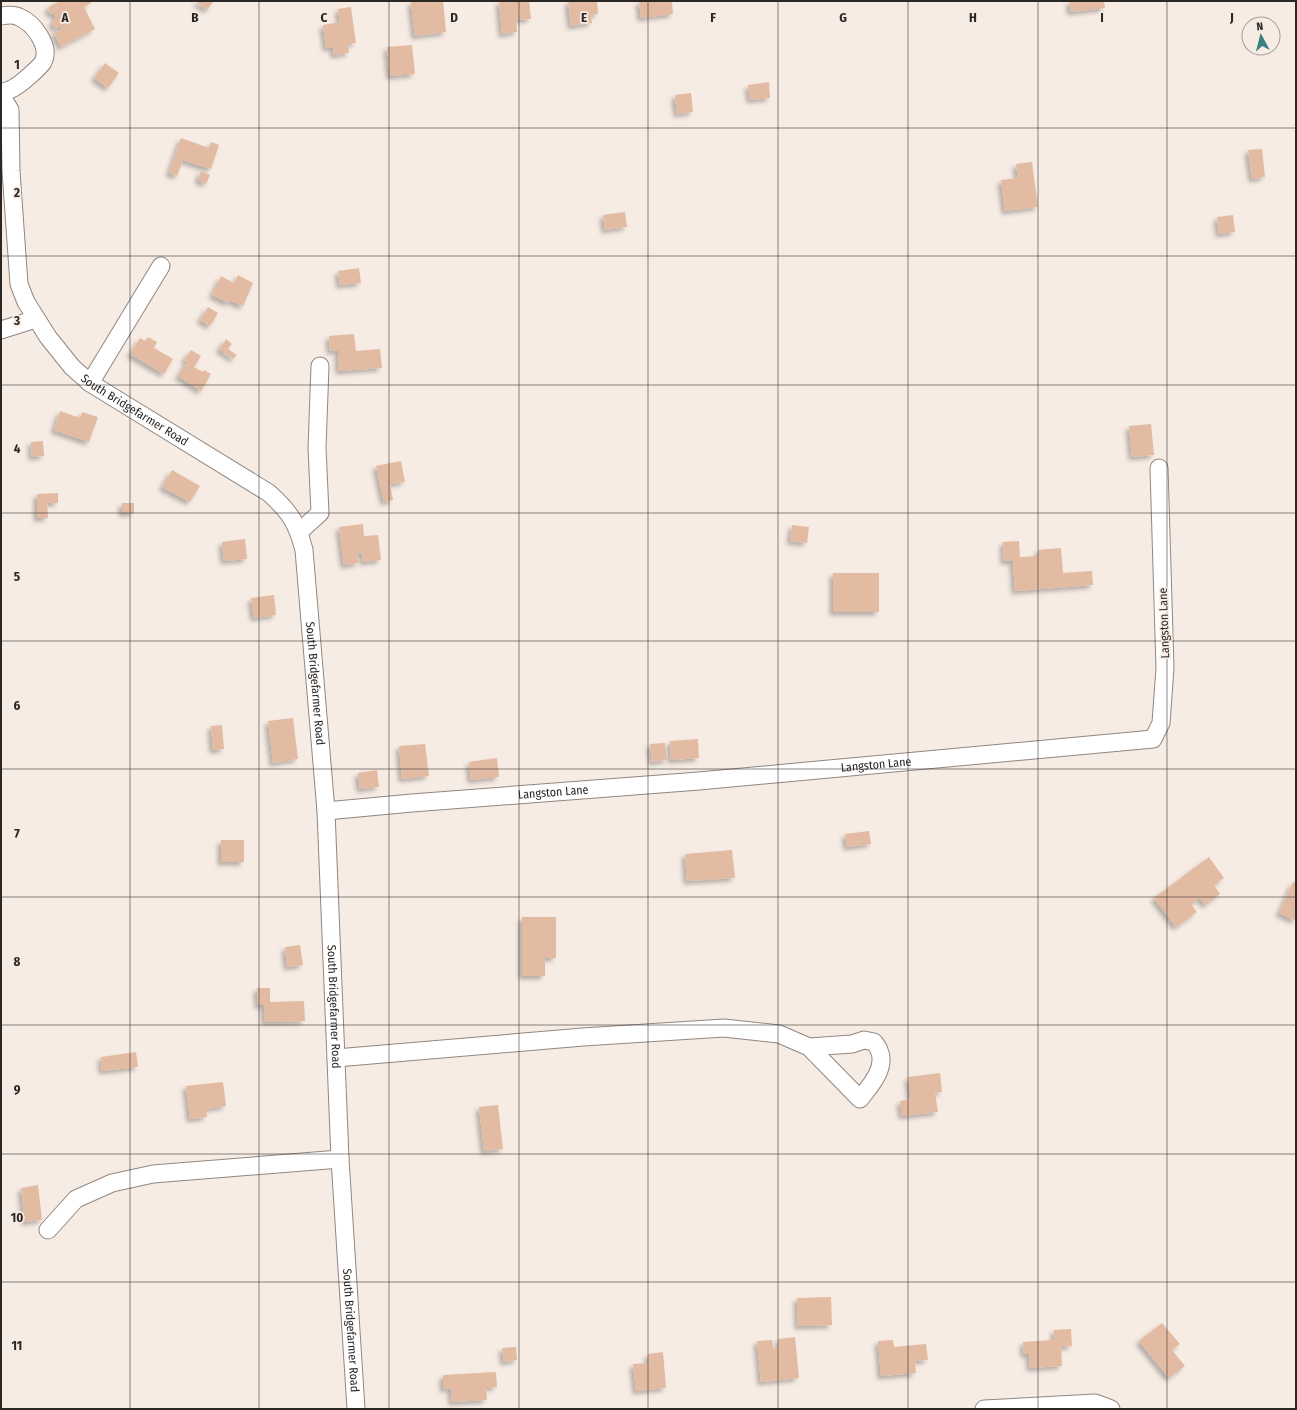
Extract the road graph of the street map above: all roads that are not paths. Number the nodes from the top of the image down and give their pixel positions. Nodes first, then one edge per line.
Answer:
1 (1, 16) edge
2 (1, 94) edge
3 (161, 266) dead end
4 (36, 319) junction
5 (1, 330) edge
6 (320, 366) dead end
7 (90, 383) junction
8 (1159, 468) dead end
9 (299, 532) junction
10 (326, 811) junction
11 (810, 1047) dead end
12 (336, 1058) junction
13 (340, 1159) junction
14 (48, 1230) dead end
15 (356, 1409) edge
16 (984, 1409) edge
17 (1111, 1409) edge

1 - 2 street
2 - 4 street, South Bridgefarmer Road
3 - 7 street
4 - 5 street
4 - 7 street, South Bridgefarmer Road
6 - 9 street
7 - 9 street, South Bridgefarmer Road
8 - 10 street, Langston Lane
9 - 10 street, South Bridgefarmer Road
10 - 12 street, South Bridgefarmer Road
11 - 12 street
12 - 13 street, South Bridgefarmer Road
13 - 14 street
13 - 15 street, South Bridgefarmer Road
16 - 17 street

